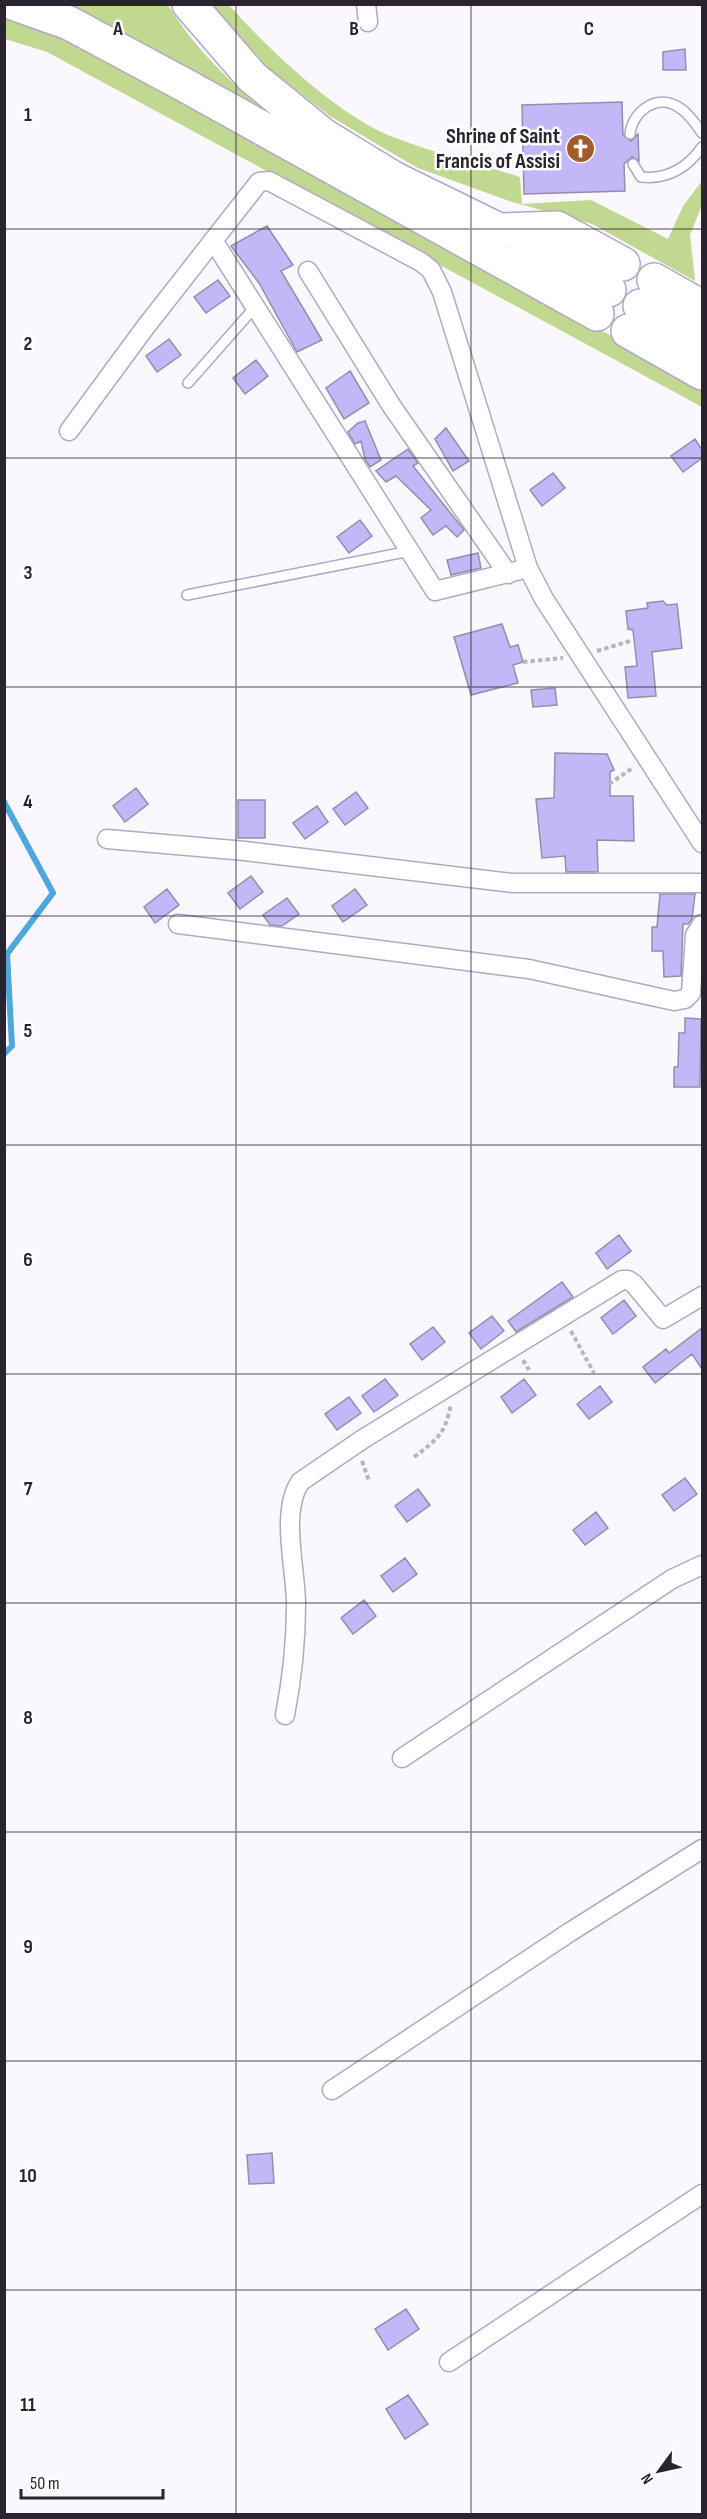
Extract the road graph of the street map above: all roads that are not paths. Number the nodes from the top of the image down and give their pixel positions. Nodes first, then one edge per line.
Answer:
1 (15, 4) edge
2 (189, 4) edge
3 (702, 133) edge
4 (630, 134) dead end
5 (702, 147) edge
6 (633, 164) dead end
7 (213, 240) junction
8 (308, 271) dead end
9 (641, 306) junction
10 (255, 307) junction
11 (702, 307) edge
12 (702, 340) edge
13 (702, 373) edge
14 (188, 383) dead end
15 (69, 431) dead end
16 (410, 552) junction
17 (528, 568) junction
18 (508, 574) junction
19 (187, 595) dead end
20 (107, 839) dead end
21 (702, 843) edge
22 (702, 883) edge
23 (178, 924) dead end
24 (702, 924) edge
25 (702, 1296) edge
26 (702, 1565) edge
27 (285, 1715) dead end
28 (402, 1758) dead end
29 (702, 1850) edge
30 (332, 2090) dead end
31 (702, 2194) edge
32 (449, 2362) dead end

1 - 2 highway
3 - 4 lane
5 - 6 lane
7 - 10 street
7 - 15 street
7 - 17 street
8 - 18 street
9 - 11 highway
9 - 12 highway
9 - 13 highway
10 - 14 lane
10 - 16 street
16 - 18 street
16 - 19 lane
17 - 18 street
17 - 21 street
20 - 22 street
23 - 24 street
25 - 27 street
26 - 28 street
29 - 30 street
31 - 32 street

